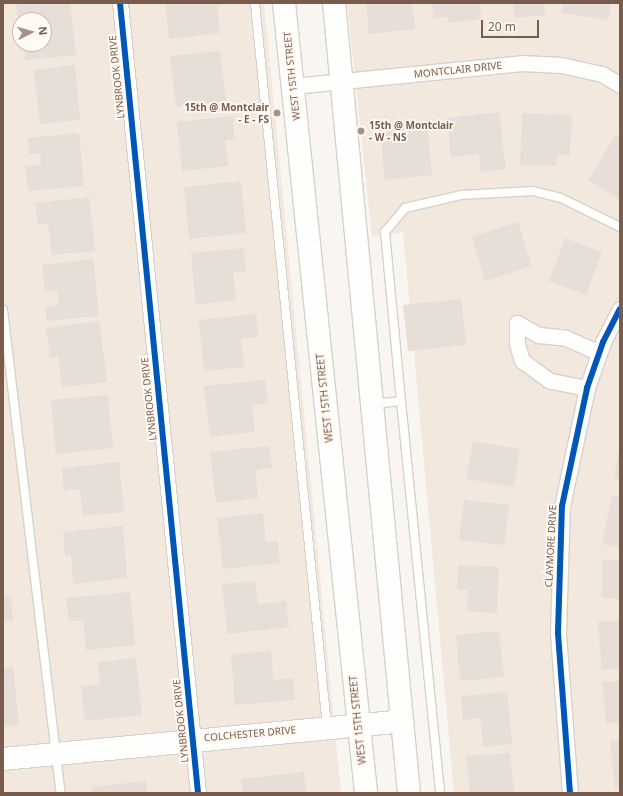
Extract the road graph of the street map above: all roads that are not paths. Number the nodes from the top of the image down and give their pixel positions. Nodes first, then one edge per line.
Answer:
1 (120, 3) edge
2 (255, 3) edge
3 (284, 3) edge
4 (334, 3) edge
5 (342, 82) junction
6 (620, 85) edge
7 (292, 86) junction
8 (620, 226) edge
9 (620, 309) edge
10 (3, 310) edge
11 (599, 353) junction
12 (587, 388) junction
13 (402, 401) junction
14 (372, 404) junction
15 (402, 721) junction
16 (359, 724) junction
17 (327, 727) junction
18 (193, 739) junction
19 (57, 754) junction
20 (3, 759) edge
21 (61, 793) edge
22 (198, 793) edge
23 (366, 793) edge
24 (409, 793) edge
25 (440, 793) edge
26 (570, 793) edge

1 - 18 street, LYNBROOK DRIVE
2 - 17 lane
3 - 7 main road, WEST 15TH STREET
4 - 5 main road
5 - 6 street, MONTCLAIR DRIVE
5 - 7 street, MONTCLAIR DRIVE
5 - 14 main road
7 - 16 main road, WEST 15TH STREET
8 - 13 lane
9 - 11 street, CLAYMORE DRIVE
10 - 19 lane
11 - 12 street, CLAYMORE DRIVE
11 - 12 street
12 - 26 street, CLAYMORE DRIVE
13 - 14 lane
13 - 25 lane
14 - 15 main road
15 - 16 main road, COLCHESTER DRIVE
15 - 24 main road
16 - 17 main road, COLCHESTER DRIVE
16 - 23 main road, WEST 15TH STREET
17 - 18 main road, COLCHESTER DRIVE
18 - 19 main road, COLCHESTER DRIVE
18 - 22 street, LYNBROOK DRIVE
19 - 20 main road, COLCHESTER DRIVE
19 - 21 lane

